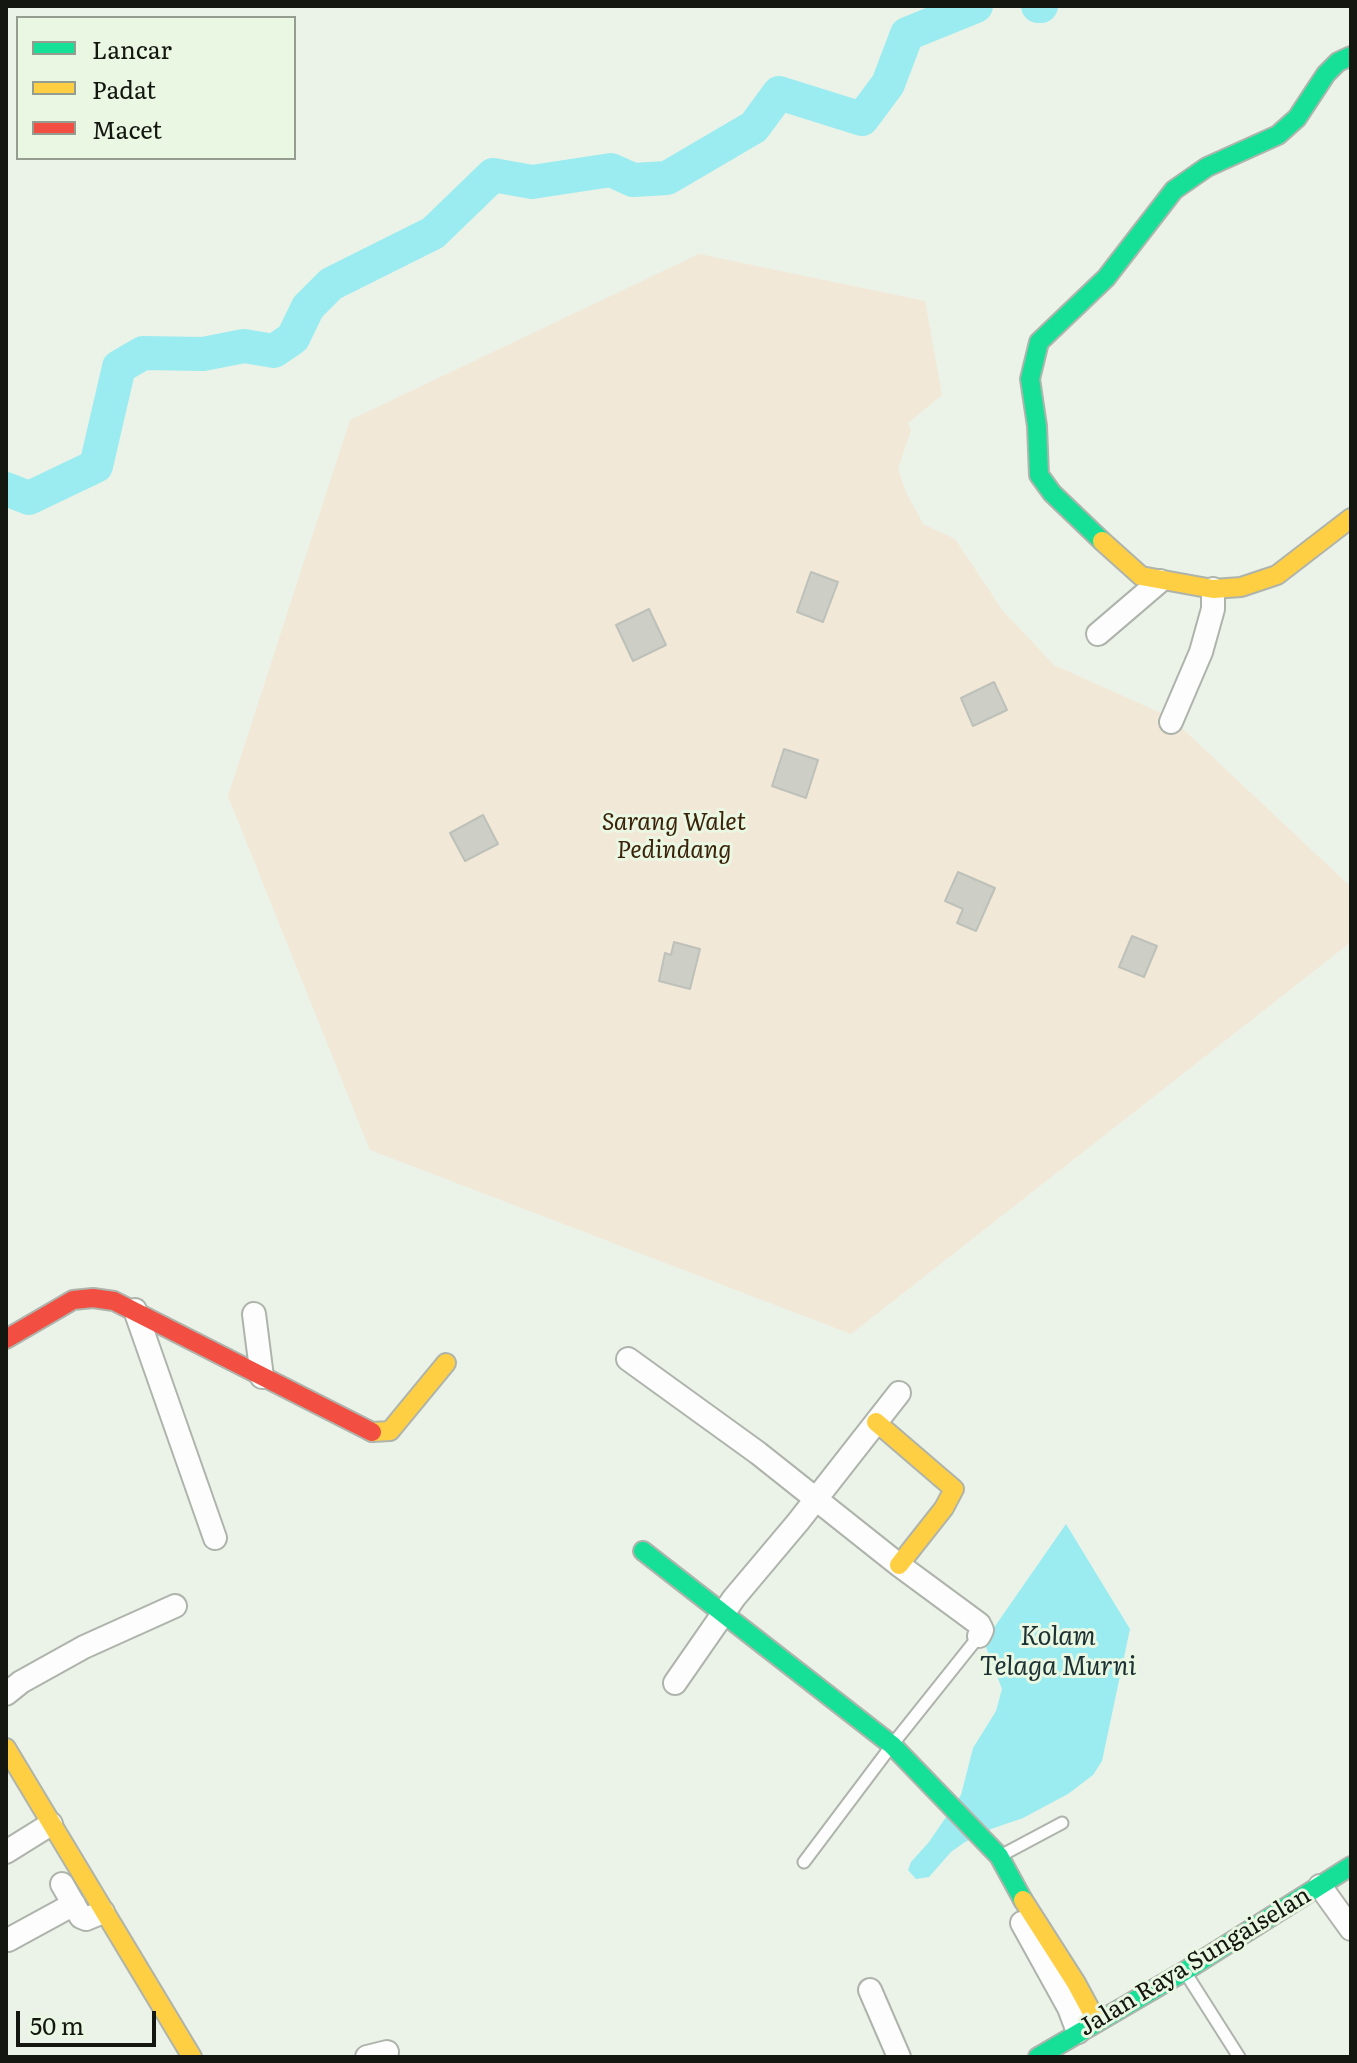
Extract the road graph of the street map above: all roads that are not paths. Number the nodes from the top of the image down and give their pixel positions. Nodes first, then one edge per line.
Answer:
1 (1351, 56) edge
2 (1351, 518) edge
3 (1160, 581) junction
4 (1213, 589) junction
5 (1098, 634) dead end
6 (1171, 722) dead end
7 (135, 1310) junction
8 (254, 1314) dead end
9 (6, 1339) edge
10 (628, 1359) dead end
11 (446, 1363) dead end
12 (262, 1377) junction
13 (899, 1393) dead end
14 (876, 1422) junction
15 (817, 1497) junction
16 (215, 1538) dead end
17 (643, 1551) dead end
18 (899, 1565) junction
19 (175, 1606) dead end
20 (722, 1614) junction
21 (979, 1636) joint
22 (675, 1683) dead end
23 (6, 1694) edge
24 (892, 1745) junction
25 (6, 1748) edge
26 (1062, 1823) dead end
27 (51, 1824) junction
28 (989, 1851) junction
29 (6, 1852) edge
30 (804, 1862) dead end
31 (1351, 1866) edge
32 (1320, 1886) junction
33 (103, 1912) junction
34 (1351, 1929) edge
35 (8, 1940) edge
36 (1185, 1971) junction
37 (870, 1990) dead end
38 (1088, 2027) junction
39 (184, 2054) edge
40 (899, 2057) edge
41 (1038, 2057) edge
42 (1239, 2057) edge

1 - 3 street
2 - 4 street
3 - 4 street
3 - 5 street
4 - 6 street
7 - 9 street
7 - 12 street
7 - 16 street
8 - 12 street
10 - 15 street
11 - 12 street
13 - 14 street
14 - 15 street
14 - 18 street
15 - 18 street
15 - 20 street
17 - 20 street
18 - 21 street
19 - 23 street
20 - 22 street
20 - 24 street
21 - 24 lane
24 - 28 street
24 - 30 lane
25 - 27 street
26 - 28 lane
27 - 29 street
27 - 33 street
28 - 38 street
31 - 32 street, Jalan Raya Sungaiselan
32 - 34 street
32 - 36 street, Jalan Raya Sungaiselan
33 - 35 street
33 - 39 street
36 - 38 street, Jalan Raya Sungaiselan
36 - 42 lane
37 - 40 street
38 - 41 street, Jalan Raya Sungaiselan

